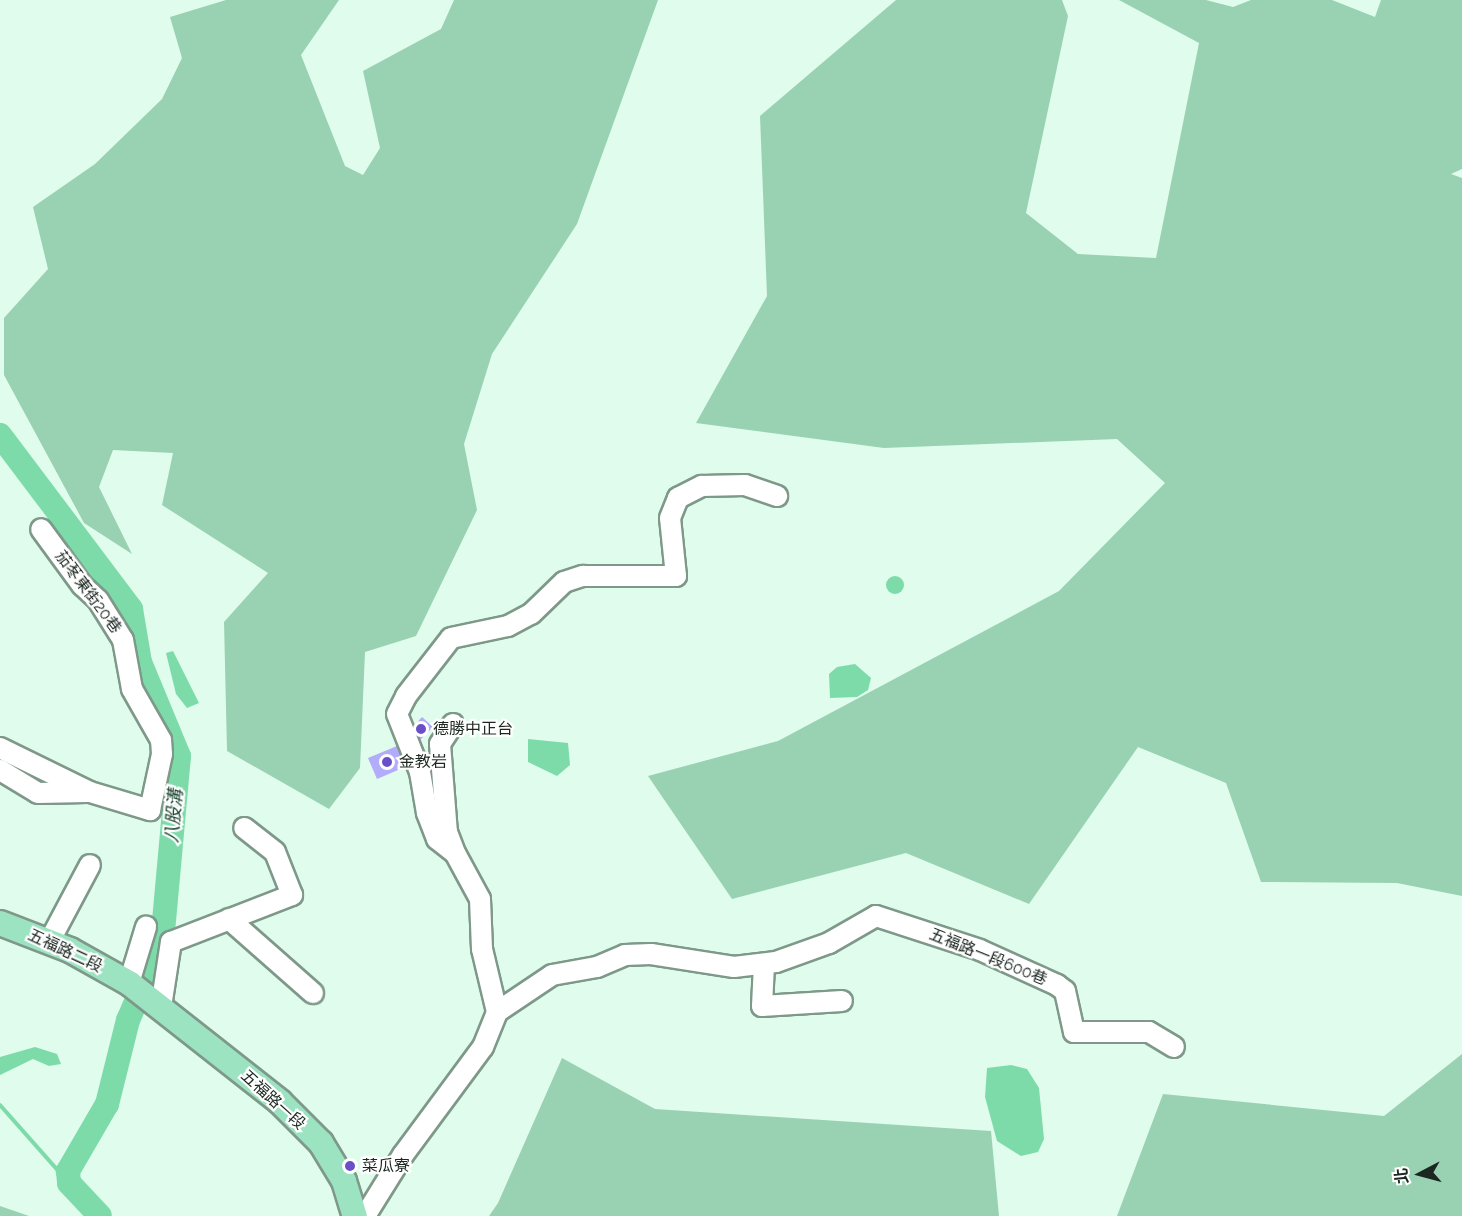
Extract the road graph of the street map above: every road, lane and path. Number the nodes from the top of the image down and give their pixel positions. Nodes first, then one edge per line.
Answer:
1 (777, 496) dead end
2 (41, 529) dead end
3 (453, 724) dead end
4 (0, 748) edge
5 (0, 770) edge
6 (90, 792) junction
7 (244, 828) dead end
8 (455, 853) junction
9 (90, 865) dead end
10 (229, 919) junction
11 (0, 923) edge
12 (146, 927) dead end
13 (49, 942) junction
14 (764, 964) junction
15 (129, 983) junction
16 (313, 993) dead end
17 (842, 1001) dead end
18 (161, 1007) junction
19 (497, 1012) junction
20 (1174, 1047) dead end
21 (355, 1216) edge
22 (365, 1216) edge

1 - 8 lane
2 - 6 lane, 茄苳東街20巷
3 - 8 lane
4 - 6 lane, 茄苳東街20巷
5 - 6 lane
7 - 10 lane
8 - 19 lane
9 - 13 lane
10 - 16 lane
10 - 18 lane
11 - 13 main road, 五福路二段
12 - 15 lane
13 - 15 main road, 五福路二段
14 - 17 lane
14 - 19 lane, 五福路一段600巷
14 - 20 lane, 五福路一段600巷
15 - 18 main road, 五福路二段
18 - 21 main road, 五福路一段
19 - 22 lane

